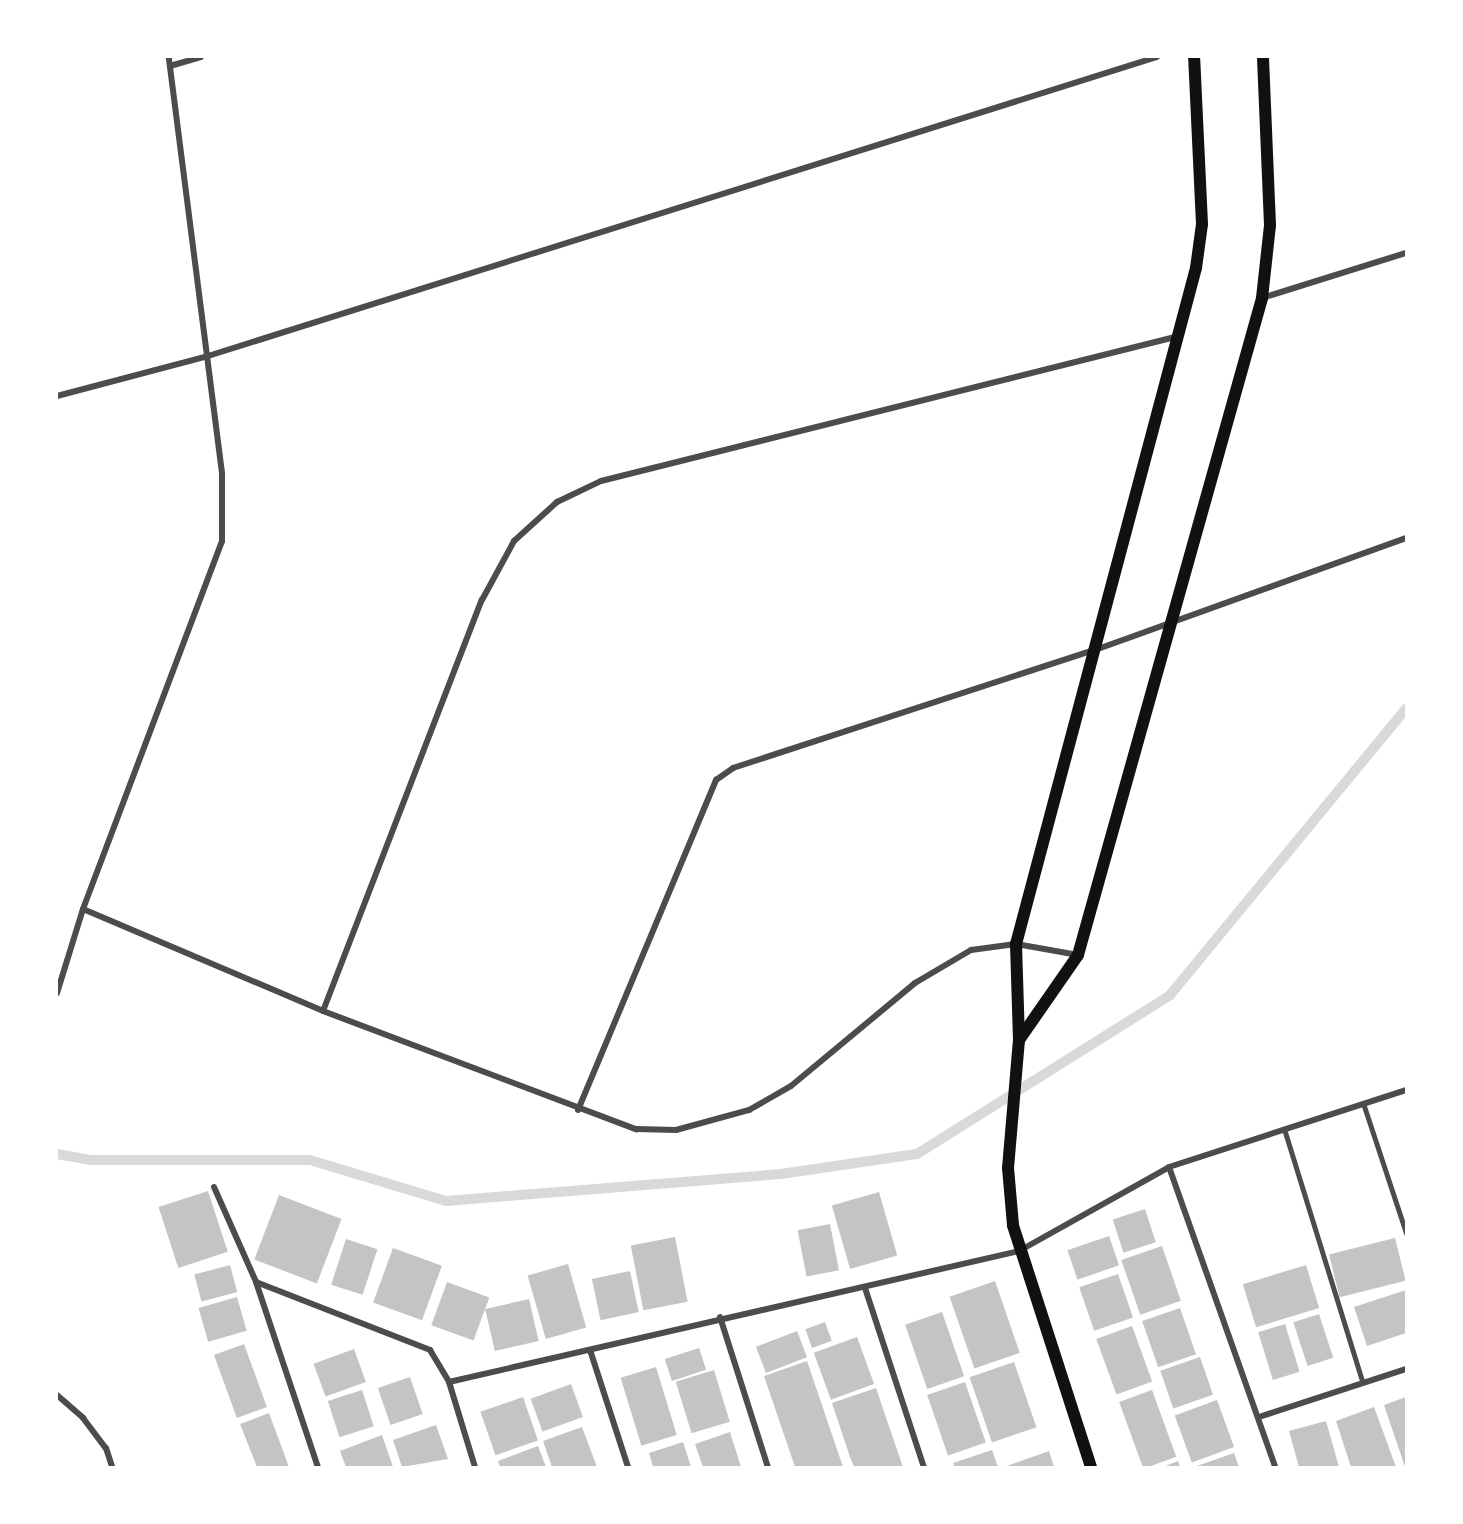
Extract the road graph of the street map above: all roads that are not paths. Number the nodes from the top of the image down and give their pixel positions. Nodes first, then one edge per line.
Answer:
1 (169, 57) edge
2 (201, 57) edge
3 (1157, 57) edge
4 (1194, 57) edge
5 (1263, 57) edge
6 (170, 66) junction
7 (1406, 253) edge
8 (1262, 297) junction
9 (1179, 336) junction
10 (208, 356) junction
11 (57, 396) edge
12 (1406, 538) edge
13 (1172, 621) junction
14 (1095, 650) junction
15 (83, 909) junction
16 (1016, 945) junction
17 (1078, 955) junction
18 (57, 993) edge
19 (323, 1011) junction
20 (1019, 1040) junction
21 (1406, 1090) edge
22 (1363, 1103) junction
23 (578, 1110) junction
24 (1285, 1132) junction
25 (1169, 1167) junction
26 (214, 1187) dead end
27 (1406, 1233) edge
28 (1019, 1251) junction
29 (256, 1282) junction
30 (865, 1287) junction
31 (720, 1317) junction
32 (590, 1350) junction
33 (1406, 1369) edge
34 (1362, 1381) junction
35 (449, 1383) junction
36 (57, 1395) edge
37 (1259, 1417) junction
38 (112, 1467) edge
39 (318, 1467) edge
40 (475, 1467) edge
41 (628, 1467) edge
42 (768, 1467) edge
43 (924, 1467) edge
44 (1091, 1467) edge
45 (1275, 1467) edge

1 - 6 street
2 - 6 street
3 - 10 street
4 - 9 main road
5 - 8 main road
6 - 10 street
7 - 8 street
8 - 13 main road
9 - 14 main road
9 - 19 street
10 - 11 street
10 - 15 street
12 - 13 street
13 - 14 street
13 - 17 main road
14 - 16 main road
14 - 23 street
15 - 18 street
15 - 19 street
16 - 17 street
16 - 20 main road
16 - 23 street
17 - 20 main road
19 - 23 street
20 - 28 main road
21 - 22 street
22 - 24 street
22 - 27 street
24 - 25 street
24 - 34 street
25 - 28 street
25 - 37 street
26 - 29 street
28 - 30 street
28 - 44 main road
29 - 35 street
29 - 39 street
30 - 31 street
30 - 43 street
31 - 32 street
31 - 42 street
32 - 35 street
32 - 41 street
33 - 34 street
34 - 37 street
35 - 40 street
36 - 38 street
37 - 45 street

